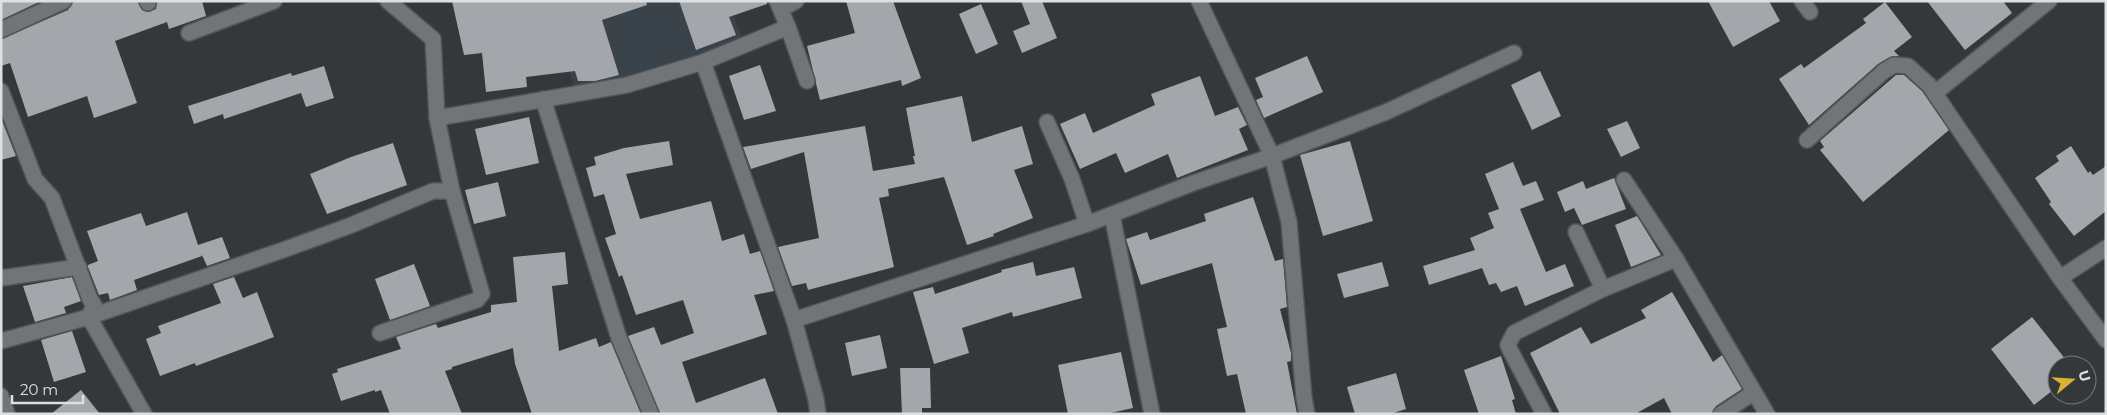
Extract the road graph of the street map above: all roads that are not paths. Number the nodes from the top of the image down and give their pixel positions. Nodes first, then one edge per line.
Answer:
1 (64, 1) edge
2 (274, 1) edge
3 (388, 1) edge
4 (796, 1) edge
5 (1200, 1) edge
6 (2049, 1) edge
7 (779, 5) edge
8 (2030, 7) edge
9 (788, 27) junction
10 (1, 30) edge
11 (189, 33) dead end
12 (1514, 53) dead end
13 (703, 62) junction
14 (807, 82) dead end
15 (1, 91) edge
16 (1935, 93) junction
17 (543, 99) junction
18 (437, 118) junction
19 (1047, 122) dead end
20 (1807, 140) dead end
21 (1272, 156) junction
22 (1624, 180) dead end
23 (452, 191) junction
24 (1112, 215) junction
25 (1088, 224) junction
26 (1576, 232) dead end
27 (2106, 248) edge
28 (1676, 259) junction
29 (79, 267) junction
30 (1, 278) edge
31 (2060, 278) junction
32 (1603, 289) junction
33 (89, 317) junction
34 (794, 320) junction
35 (380, 334) dead end
36 (2106, 340) edge
37 (1, 341) edge
38 (1754, 393) junction
39 (1, 396) edge
40 (7, 414) edge
41 (144, 414) edge
42 (651, 414) edge
43 (818, 414) edge
44 (1152, 414) edge
45 (1307, 414) edge
46 (1544, 414) edge
47 (1720, 414) edge
48 (1767, 414) edge

1 - 10 street
2 - 11 street
3 - 18 street
4 - 7 street
5 - 21 street
6 - 8 street
7 - 9 street
8 - 16 street
9 - 13 street
9 - 14 street
12 - 21 street
13 - 17 street
13 - 34 street
15 - 29 street
16 - 20 street
16 - 31 street
17 - 18 street
17 - 42 street
18 - 23 street
19 - 25 street
21 - 24 street
21 - 45 street
22 - 28 street
23 - 33 street
23 - 35 street
24 - 25 street
24 - 44 street
25 - 34 street
26 - 32 street
27 - 31 street
28 - 32 street
28 - 38 street
29 - 30 street
29 - 33 street
31 - 36 street
32 - 46 street
33 - 37 street
33 - 41 street
34 - 43 street
38 - 47 street
38 - 48 street
39 - 40 street

